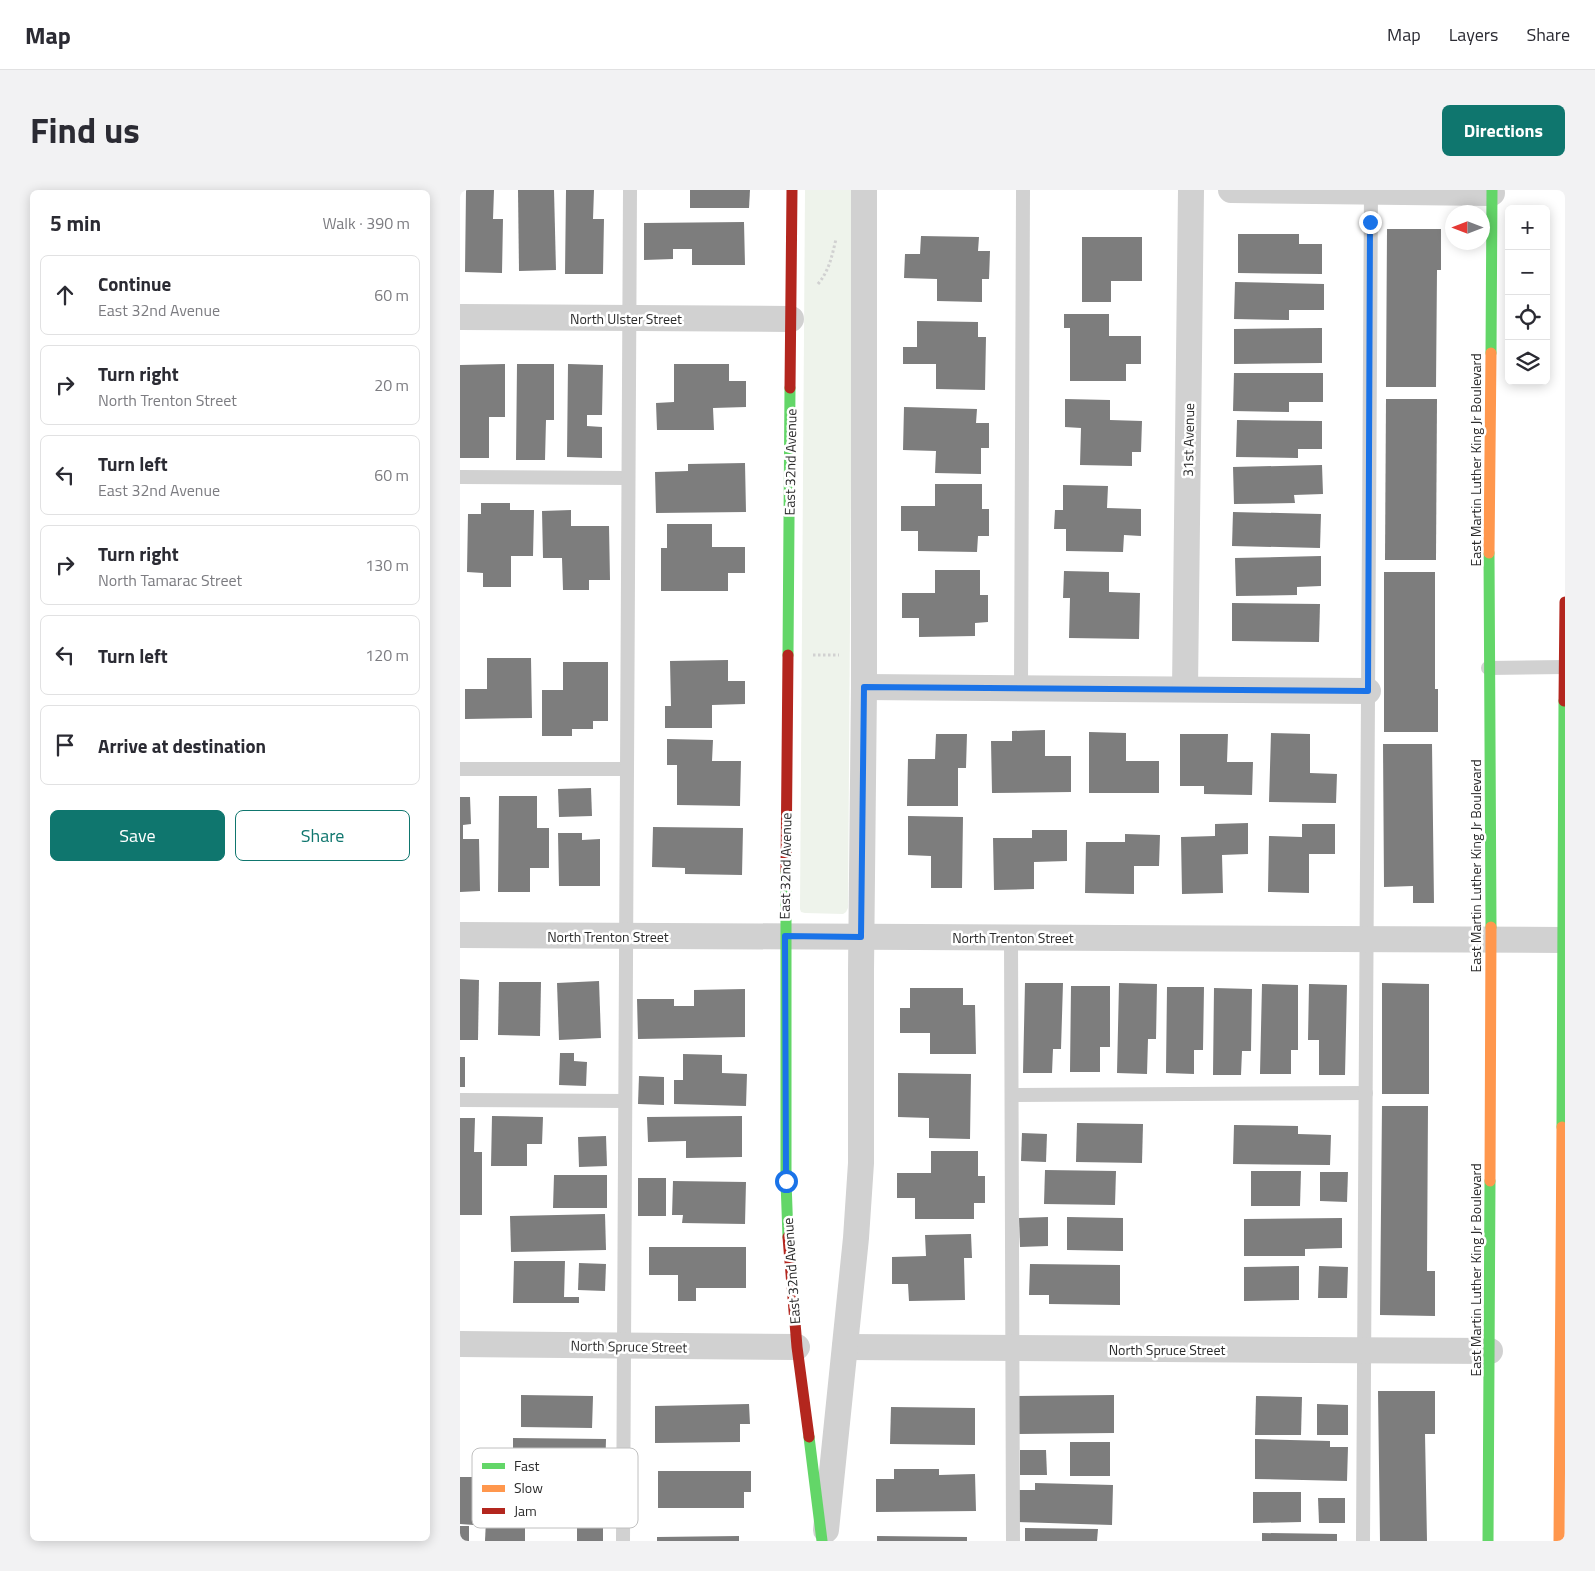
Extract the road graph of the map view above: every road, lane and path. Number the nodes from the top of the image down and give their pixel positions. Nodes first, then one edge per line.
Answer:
1 (630, 190) edge
2 (792, 190) edge
3 (864, 190) edge
4 (1023, 190) edge
5 (1191, 190) edge
6 (1231, 190) edge
7 (1371, 191) edge
8 (1492, 191) edge
9 (837, 236) dead end
10 (814, 288) dead end
11 (460, 316) edge
12 (629, 318) junction
13 (791, 319) junction
14 (460, 477) edge
15 (628, 478) junction
16 (1565, 602) edge
17 (812, 654) dead end
18 (847, 655) dead end
19 (1488, 668) junction
20 (1565, 668) edge
21 (864, 687) junction
22 (1021, 688) junction
23 (1185, 689) junction
24 (1368, 691) junction
25 (460, 769) edge
26 (627, 769) junction
27 (460, 935) edge
28 (626, 936) junction
29 (785, 936) junction
30 (861, 937) junction
31 (1011, 938) junction
32 (1367, 939) junction
33 (1491, 940) junction
34 (1564, 940) edge
35 (1366, 1094) junction
36 (1012, 1096) junction
37 (460, 1100) edge
38 (625, 1101) junction
39 (460, 1344) edge
40 (624, 1346) junction
41 (797, 1347) junction
42 (845, 1347) junction
43 (1012, 1348) junction
44 (1365, 1350) junction
45 (1490, 1351) junction
46 (623, 1448) edge
47 (623, 1528) edge
48 (623, 1541) edge
49 (823, 1541) edge
50 (1013, 1541) edge
51 (1364, 1541) edge
52 (1488, 1541) edge
53 (1559, 1541) edge

1 - 12 lane
2 - 13 main road, East 32nd Avenue
3 - 21 street, East 32nd Avenue
4 - 22 lane
5 - 23 street, 31st Avenue
6 - 7 street
7 - 8 street
7 - 24 lane
8 - 19 main road, East Martin Luther King Jr Boulevard
9 - 10 path
11 - 12 street, North Ulster Street
12 - 13 street, North Ulster Street
12 - 15 lane
13 - 29 main road, East 32nd Avenue
14 - 15 lane
15 - 26 lane
16 - 20 main road
17 - 18 path
19 - 20 lane
19 - 33 main road, East Martin Luther King Jr Boulevard
20 - 34 main road
21 - 22 street
21 - 30 street, East 32nd Avenue
22 - 23 street
23 - 24 street
24 - 32 lane
25 - 26 lane
26 - 28 lane
27 - 28 street, North Trenton Street
28 - 29 street, North Trenton Street
28 - 38 lane
29 - 30 street, North Trenton Street
29 - 41 main road, East 32nd Avenue
30 - 31 street, North Trenton Street
30 - 42 street, East 32nd Avenue
31 - 32 street, North Trenton Street
31 - 36 lane
32 - 33 street, North Trenton Street
32 - 35 lane
33 - 34 street, North Trenton Street
33 - 45 main road, East Martin Luther King Jr Boulevard
34 - 53 main road
35 - 36 lane
35 - 44 lane
36 - 43 lane
37 - 38 lane
38 - 40 lane
39 - 40 street, North Spruce Street
40 - 41 street, North Spruce Street
40 - 46 lane
41 - 49 main road, East 32nd Avenue
42 - 43 street, North Spruce Street
42 - 49 street, East 32nd Avenue
43 - 44 street, North Spruce Street
43 - 50 lane
44 - 45 street, North Spruce Street
44 - 51 lane
45 - 52 main road, East Martin Luther King Jr Boulevard
47 - 48 lane

